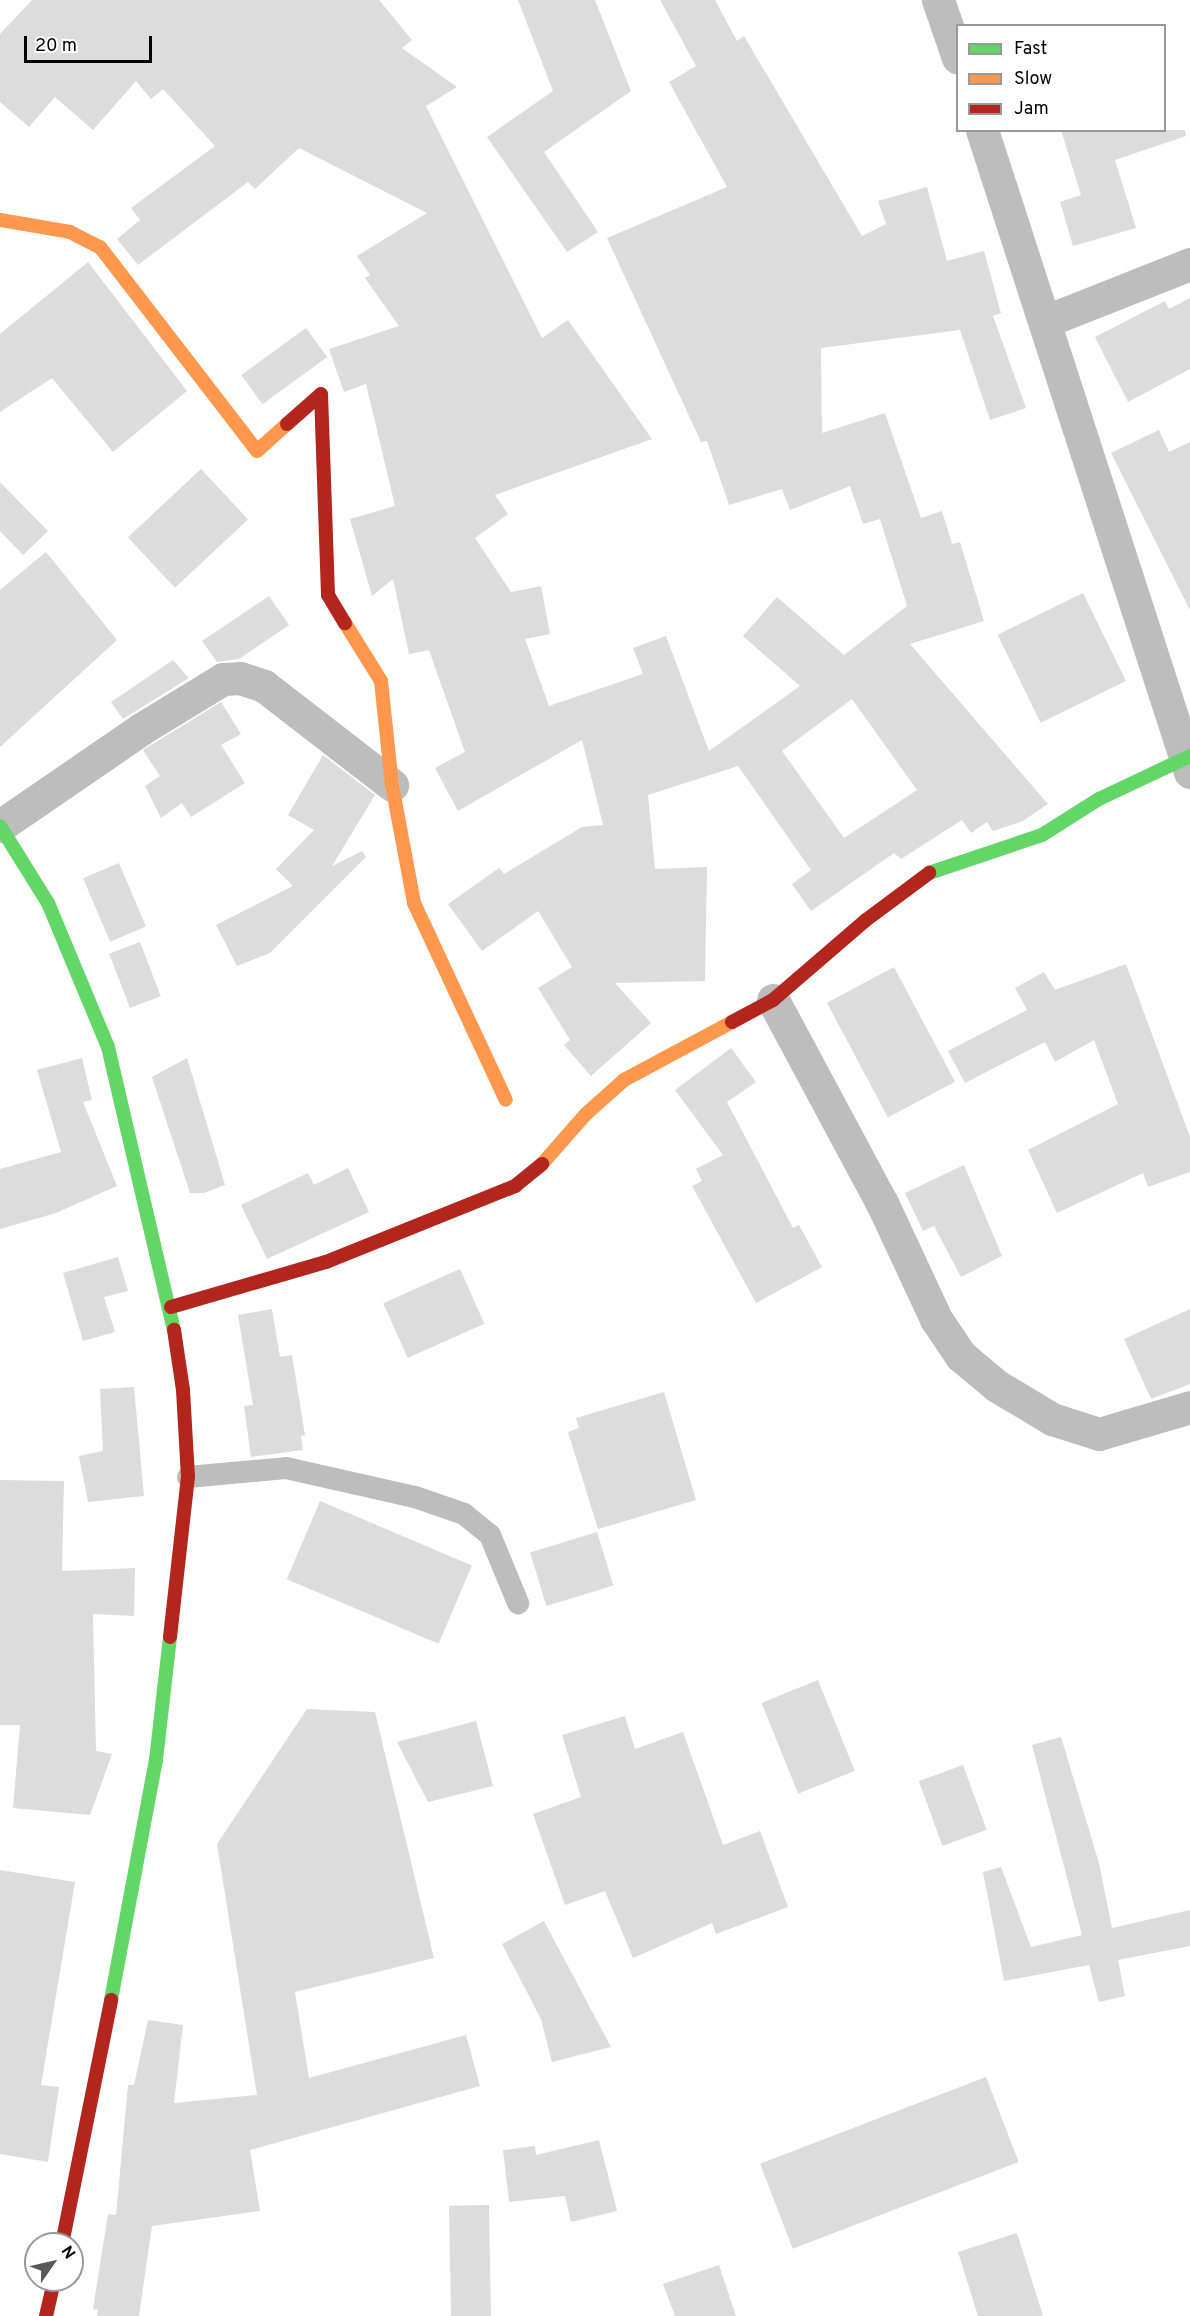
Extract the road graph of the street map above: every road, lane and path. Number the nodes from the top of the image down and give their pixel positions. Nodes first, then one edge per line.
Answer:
1 (938, 0) edge
2 (956, 55) edge
3 (983, 132) edge
4 (0, 220) edge
5 (1190, 264) edge
6 (1046, 321) junction
7 (1188, 762) edge
8 (392, 785) junction
9 (0, 826) edge
10 (773, 1000) junction
11 (506, 1100) dead end
12 (171, 1307) junction
13 (1190, 1407) edge
14 (188, 1477) junction
15 (518, 1603) dead end
16 (64, 2232) edge
17 (51, 2292) edge
18 (46, 2316) edge

1 - 2 street
3 - 6 street
4 - 8 street
5 - 6 street
6 - 7 street
7 - 10 street
8 - 9 street
8 - 11 street
9 - 12 street
10 - 12 street
10 - 13 street
12 - 14 street
14 - 15 lane
14 - 16 street
17 - 18 street

